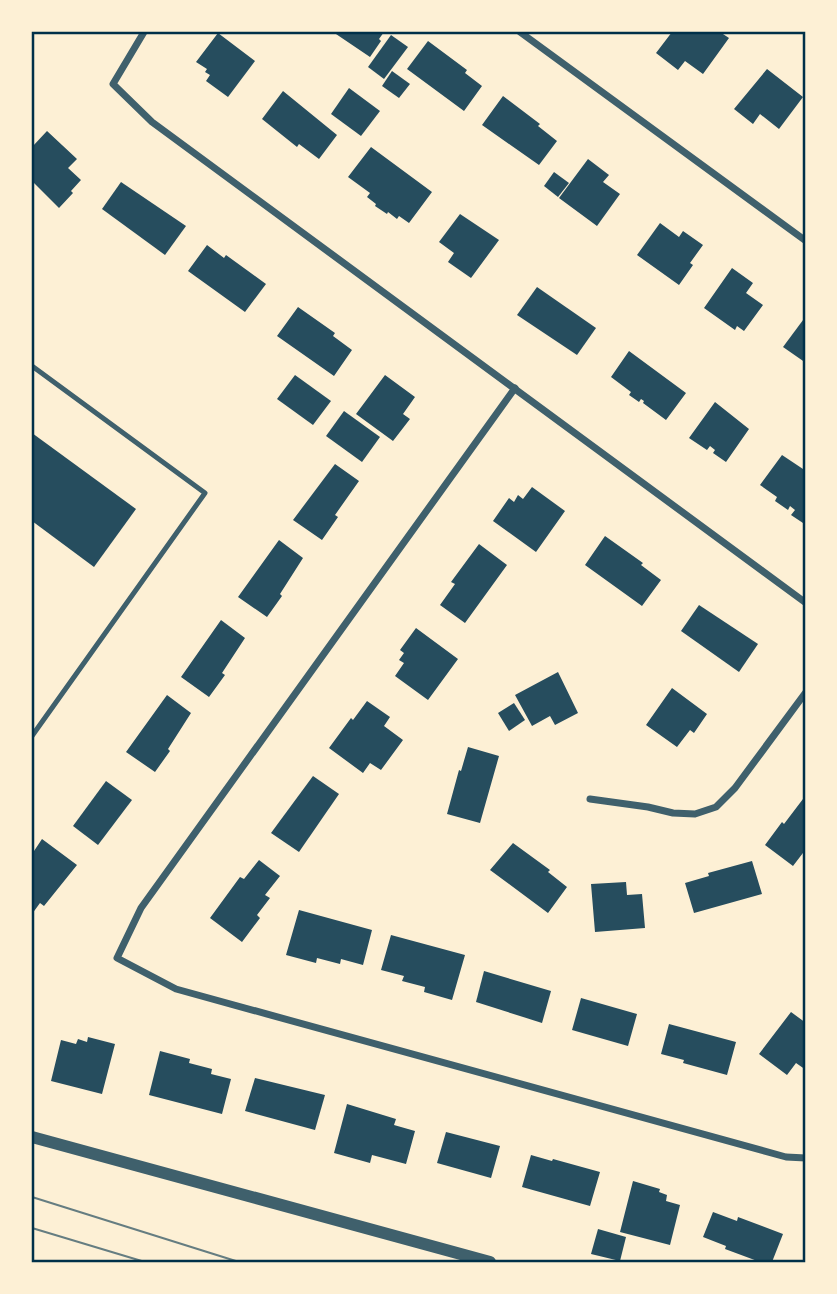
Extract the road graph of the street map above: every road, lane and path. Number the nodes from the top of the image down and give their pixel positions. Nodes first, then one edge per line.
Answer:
1 (144, 32) edge
2 (520, 32) edge
3 (806, 241) edge
4 (32, 366) edge
5 (515, 388) junction
6 (806, 603) edge
7 (806, 692) edge
8 (32, 736) edge
9 (590, 799) dead end
10 (32, 1137) edge
11 (806, 1158) edge
12 (489, 1262) edge

1 - 5 street
2 - 3 street
4 - 8 lane
5 - 6 street
5 - 11 street
7 - 9 street
10 - 12 street

